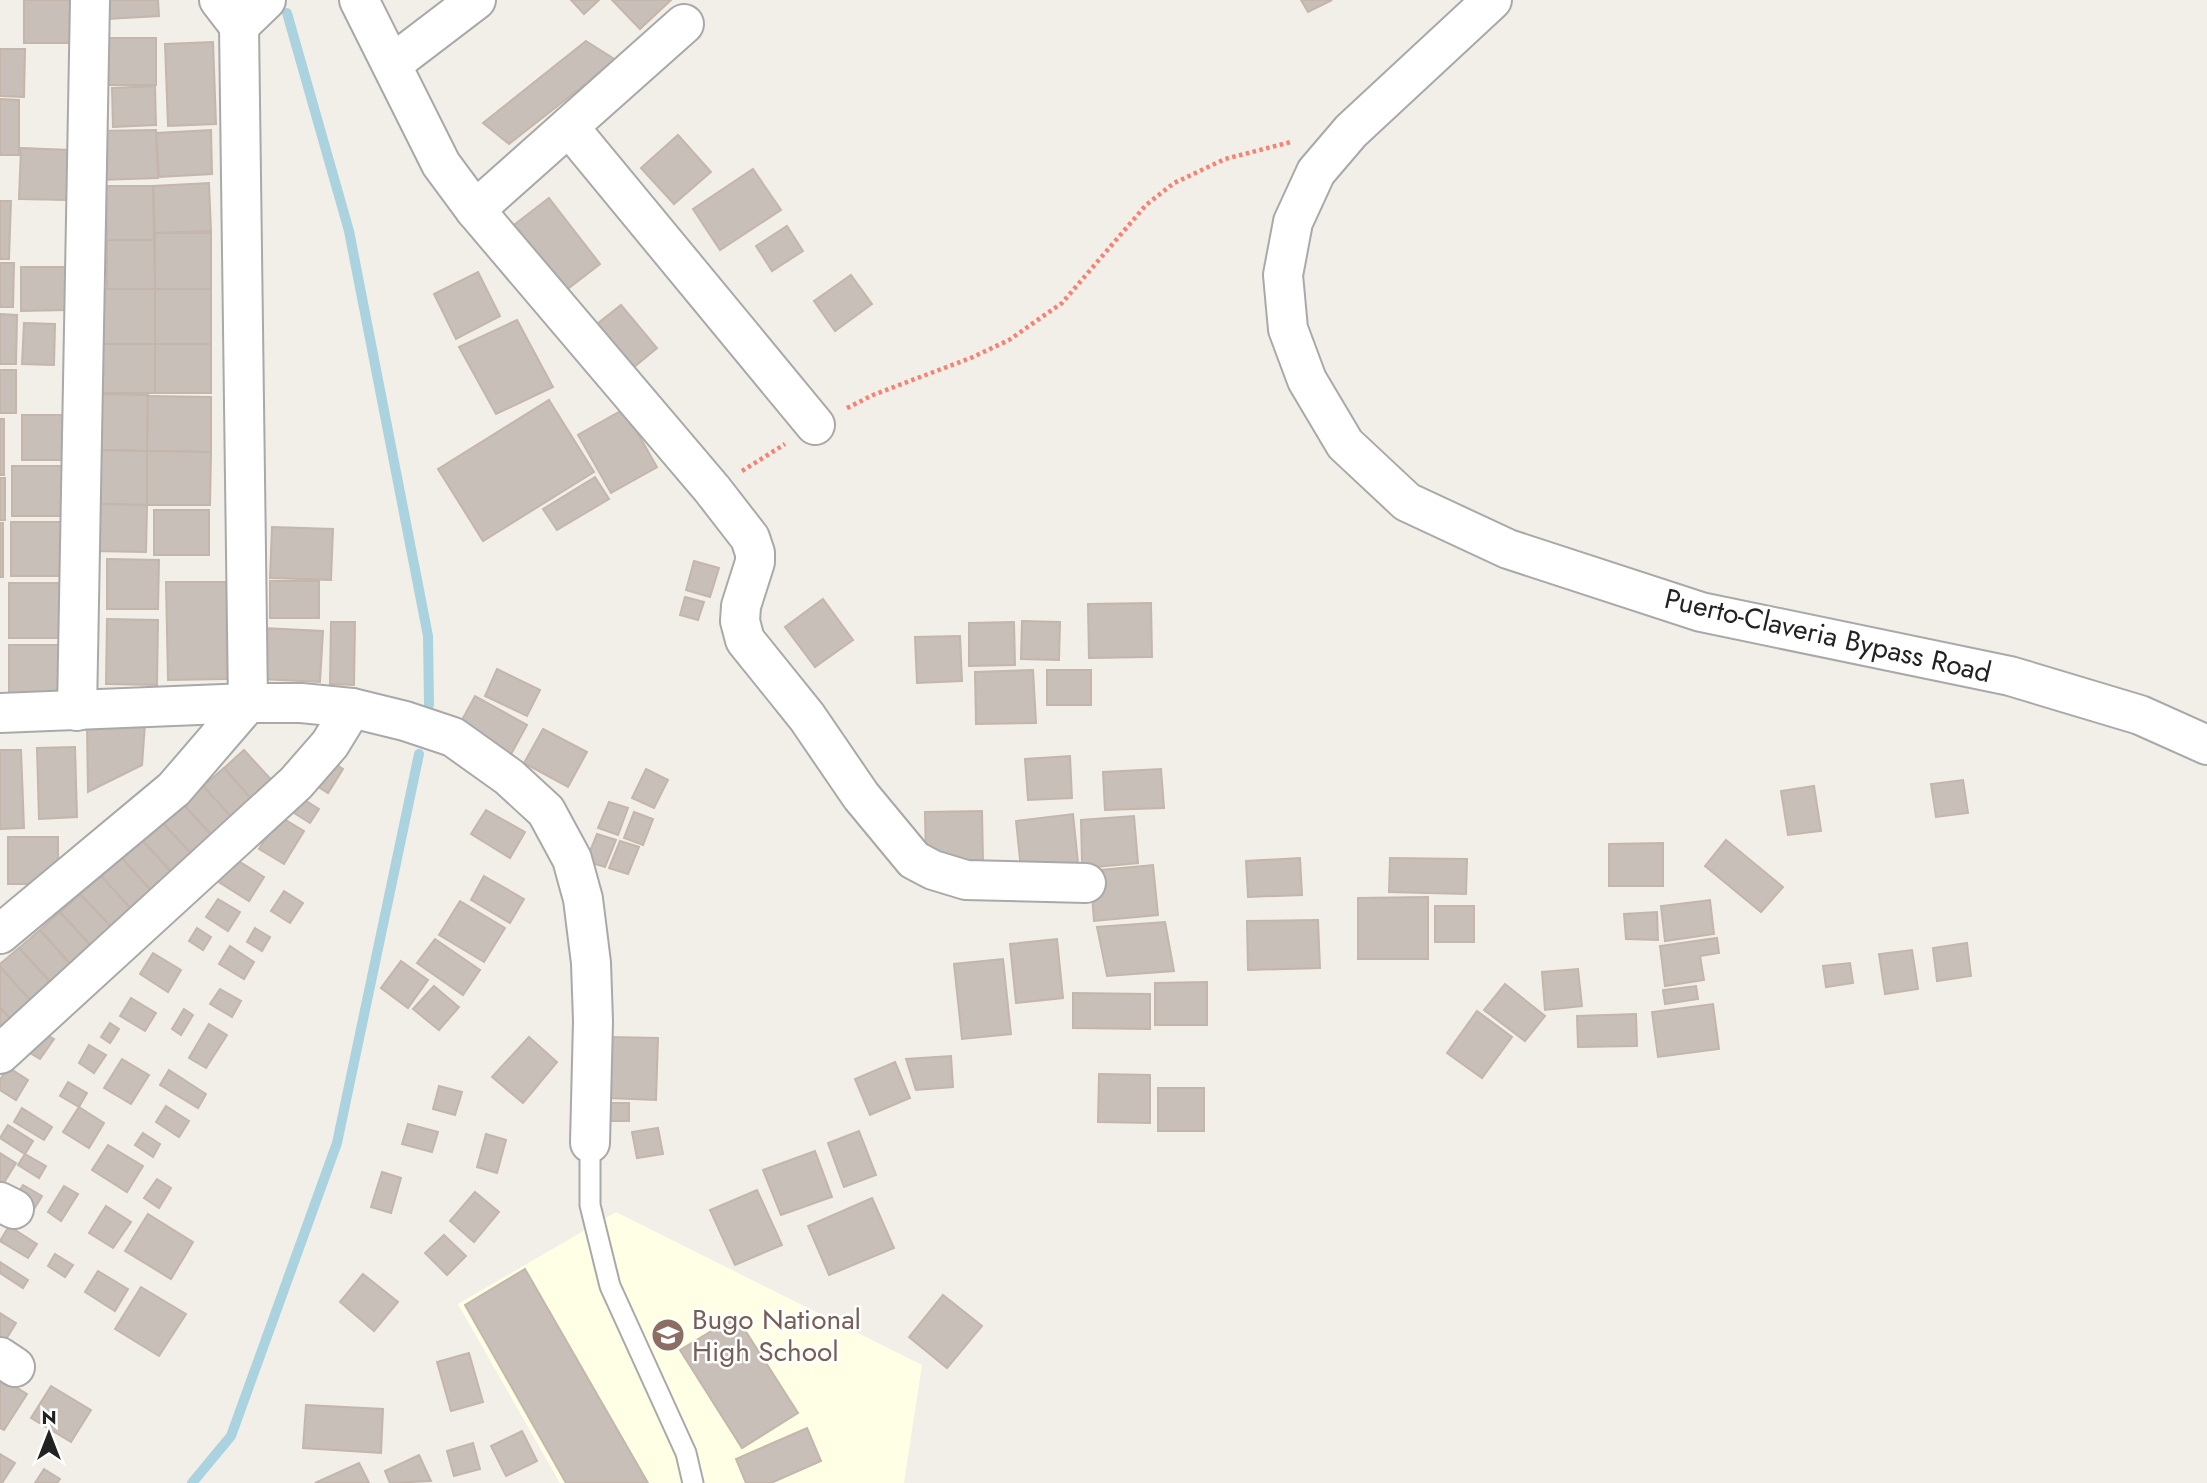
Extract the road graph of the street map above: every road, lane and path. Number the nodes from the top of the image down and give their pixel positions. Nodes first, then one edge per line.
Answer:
1 (89, 0) edge
2 (266, 0) edge
3 (359, 0) edge
4 (476, 0) edge
5 (1492, 0) edge
6 (229, 13) edge
7 (684, 24) dead end
8 (392, 64) junction
9 (569, 127) junction
10 (1351, 131) junction
11 (475, 210) junction
12 (815, 425) junction
13 (712, 489) junction
14 (248, 704) junction
15 (352, 708) junction
16 (77, 711) junction
17 (0, 713) edge
18 (2207, 745) edge
19 (1086, 883) dead end
20 (0, 934) edge
21 (0, 1054) edge
22 (590, 1143) joint
23 (693, 1483) edge

1 - 16 street
2 - 6 street
3 - 8 street
4 - 8 street
5 - 10 street, Puerto-Claveria Bypass Road
6 - 14 street
7 - 9 street
8 - 11 street
9 - 11 street
9 - 12 street
10 - 12 path
10 - 18 street, Puerto-Claveria Bypass Road
11 - 13 street
12 - 13 path
13 - 19 street
14 - 15 street
14 - 16 street
14 - 20 street
15 - 21 street
15 - 22 street
16 - 17 street
22 - 23 lane

